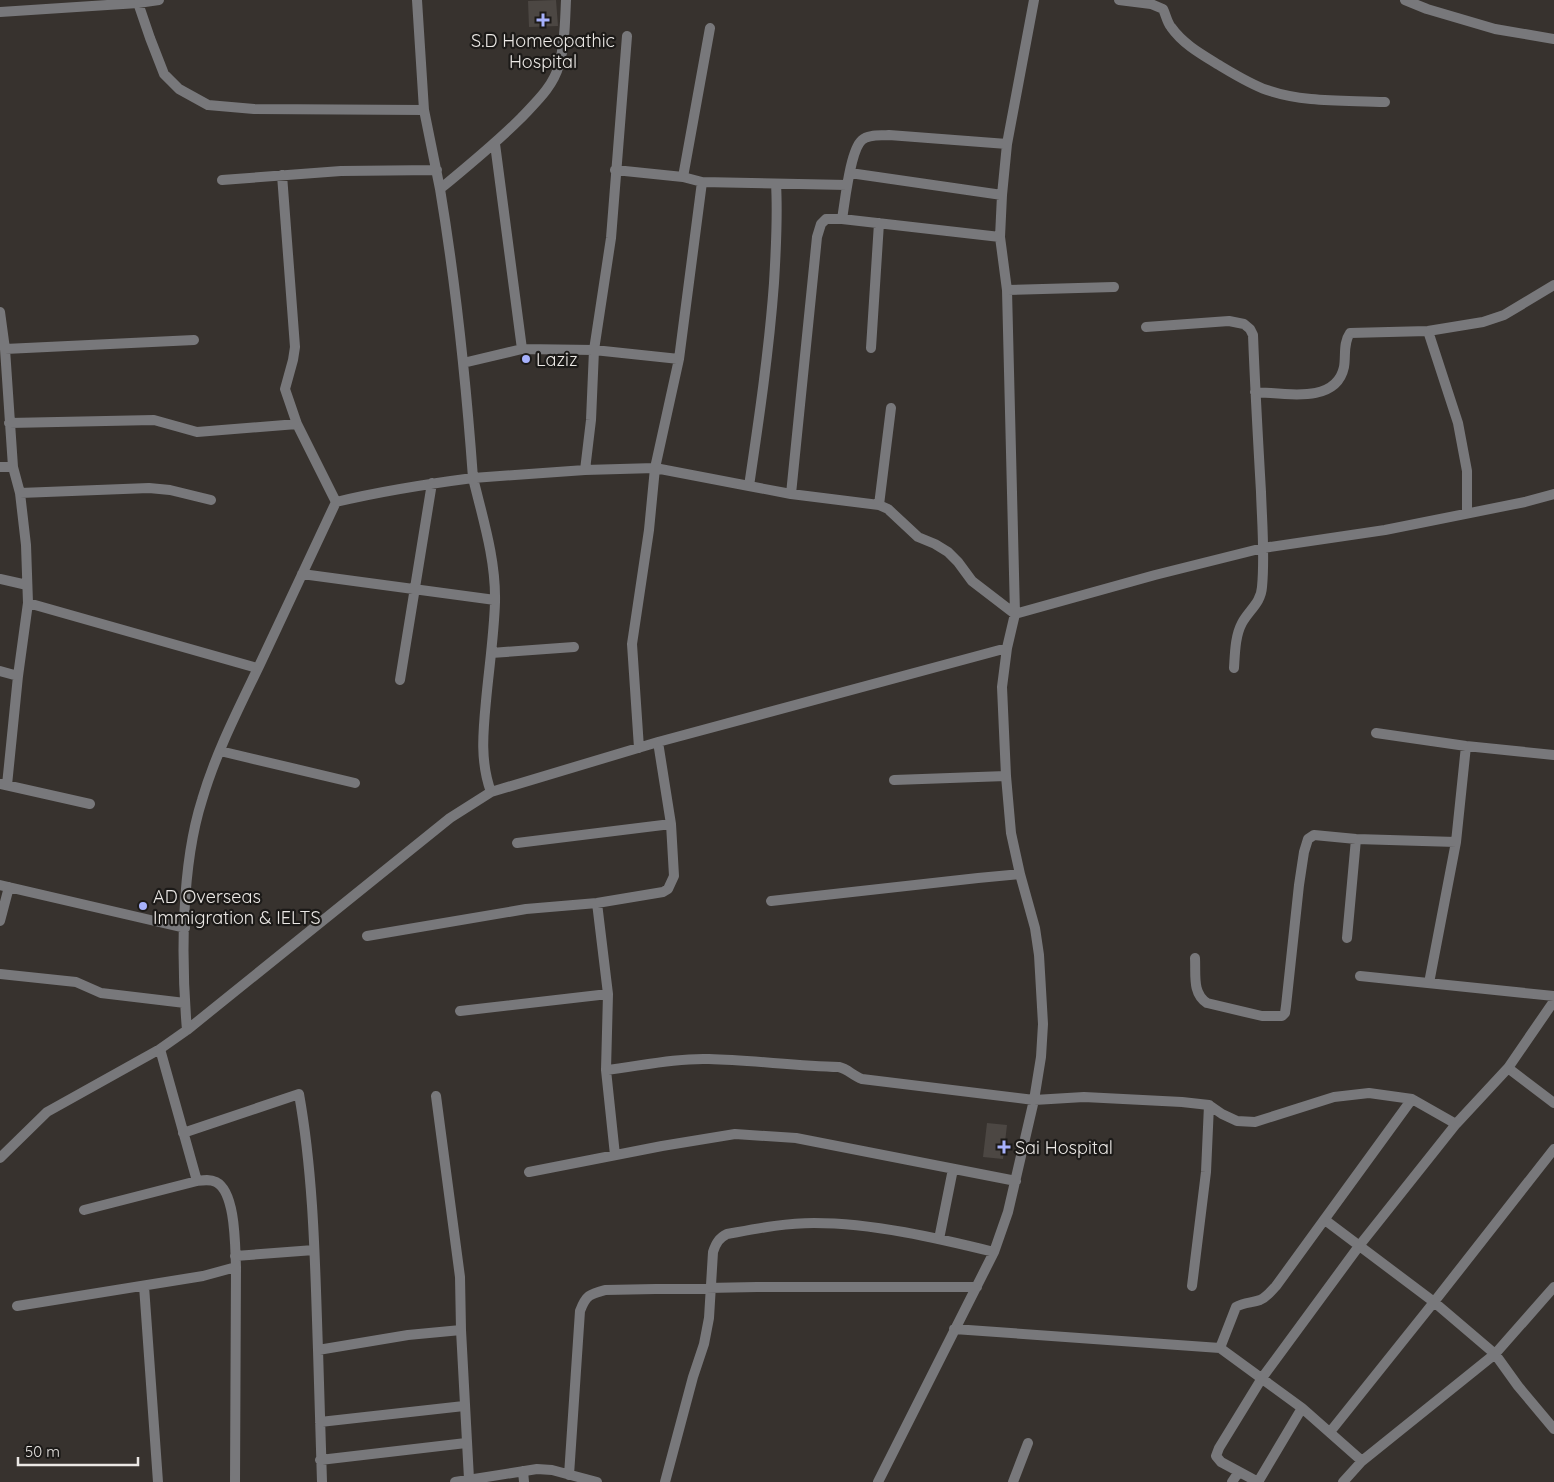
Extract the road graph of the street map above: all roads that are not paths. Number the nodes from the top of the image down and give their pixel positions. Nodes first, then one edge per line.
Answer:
1 (159, 0) edge
2 (417, 0) edge
3 (566, 0) edge
4 (1034, 0) edge
5 (1119, 0) edge
6 (1405, 0) edge
7 (137, 2) edge
8 (0, 12) edge
9 (710, 28) dead end
10 (627, 36) dead end
11 (1554, 39) edge
12 (1385, 102) dead end
13 (424, 110) junction
14 (495, 144) junction
15 (1008, 144) junction
16 (436, 170) junction
17 (616, 170) junction
18 (850, 173) junction
19 (282, 175) junction
20 (683, 177) junction
21 (222, 180) dead end
22 (702, 182) junction
23 (776, 184) junction
24 (847, 185) junction
25 (440, 189) junction
26 (1002, 195) junction
27 (842, 219) junction
28 (879, 223) junction
29 (1000, 237) junction
30 (1554, 285) edge
31 (1114, 288) dead end
32 (1007, 290) junction
33 (0, 312) edge
34 (1146, 328) dead end
35 (1428, 330) junction
36 (194, 340) dead end
37 (871, 348) dead end
38 (5, 349) junction
39 (522, 349) junction
40 (594, 350) junction
41 (679, 359) junction
42 (463, 363) junction
43 (1255, 392) junction
44 (891, 408) dead end
45 (9, 424) junction
46 (296, 424) junction
47 (0, 467) edge
48 (14, 467) junction
49 (655, 468) junction
50 (585, 470) junction
51 (473, 478) junction
52 (432, 483) junction
53 (749, 486) junction
54 (20, 493) junction
55 (791, 494) junction
56 (1554, 494) edge
57 (211, 500) dead end
58 (336, 502) junction
59 (879, 505) junction
60 (1467, 513) junction
61 (1263, 548) junction
62 (302, 574) junction
63 (0, 579) edge
64 (27, 585) junction
65 (415, 589) junction
66 (495, 600) junction
67 (28, 603) junction
68 (1015, 614) junction
69 (574, 647) dead end
70 (1007, 648) junction
71 (491, 652) junction
72 (258, 668) junction
73 (1234, 668) dead end
74 (0, 672) edge
75 (18, 676) junction
76 (400, 680) dead end
77 (1376, 733) dead end
78 (658, 742) junction
79 (1466, 746) junction
80 (639, 748) junction
81 (220, 751) junction
82 (1554, 755) edge
83 (1006, 776) junction
84 (894, 780) dead end
85 (355, 783) dead end
86 (3, 785) edge
87 (491, 792) junction
88 (90, 804) dead end
89 (671, 824) junction
90 (1356, 839) junction
91 (1456, 842) junction
92 (518, 844) dead end
93 (1020, 874) junction
94 (5, 886) edge
95 (771, 901) dead end
96 (597, 903) junction
97 (0, 921) edge
98 (185, 928) junction
99 (367, 936) dead end
100 (1347, 938) dead end
101 (1195, 958) dead end
102 (0, 974) edge
103 (1360, 976) dead end
104 (1429, 983) junction
105 (608, 994) junction
106 (1554, 996) edge
107 (1554, 1001) edge
108 (185, 1003) junction
109 (460, 1011) dead end
110 (187, 1030) junction
111 (160, 1049) junction
112 (1508, 1068) junction
113 (606, 1070) junction
114 (436, 1096) dead end
115 (1412, 1099) junction
116 (1034, 1100) junction
117 (1554, 1103) edge
118 (1209, 1105) junction
119 (1456, 1124) junction
120 (183, 1133) junction
121 (1554, 1149) edge
122 (1, 1154) edge
123 (615, 1154) junction
124 (954, 1169) junction
125 (528, 1172) dead end
126 (197, 1181) junction
127 (1016, 1181) junction
128 (84, 1210) dead end
129 (1325, 1220) junction
130 (939, 1239) junction
131 (1359, 1246) junction
132 (314, 1250) junction
133 (994, 1252) junction
134 (235, 1256) junction
135 (236, 1267) junction
136 (144, 1286) junction
137 (1192, 1286) dead end
138 (977, 1287) junction
139 (1554, 1287) edge
140 (710, 1288) junction
141 (1434, 1302) junction
142 (17, 1306) dead end
143 (954, 1329) junction
144 (460, 1330) junction
145 (1220, 1348) junction
146 (318, 1350) junction
147 (1494, 1354) junction
148 (1262, 1378) junction
149 (464, 1406) junction
150 (1302, 1408) junction
151 (320, 1422) junction
152 (1554, 1429) edge
153 (1330, 1432) junction
154 (466, 1443) junction
155 (1028, 1444) dead end
156 (320, 1460) junction
157 (1362, 1461) junction
158 (523, 1471) junction
159 (1238, 1473) junction
160 (569, 1475) junction
161 (469, 1479) junction
162 (158, 1482) edge
163 (235, 1482) edge
164 (322, 1482) edge
165 (455, 1482) edge
166 (524, 1482) edge
167 (597, 1482) edge
168 (665, 1482) edge
169 (878, 1482) edge
170 (1013, 1482) edge
171 (1232, 1482) edge
172 (1258, 1482) edge
173 (1343, 1482) edge

1 - 7 street
2 - 13 street
3 - 14 street
4 - 15 street
5 - 12 street
6 - 11 street
7 - 8 street
7 - 13 street
9 - 20 street
10 - 17 street
13 - 16 street
14 - 25 street
14 - 39 street
15 - 18 street
15 - 26 street
16 - 19 street
16 - 25 street
17 - 20 street
17 - 40 street
18 - 24 street
18 - 26 street
19 - 21 street
19 - 46 street
20 - 22 street
22 - 23 street
22 - 41 street
23 - 24 street
23 - 53 street
24 - 27 street
25 - 42 street
26 - 29 street
27 - 28 street
27 - 55 street
28 - 29 street
28 - 37 street
29 - 32 street
30 - 35 street
31 - 32 street
32 - 68 street
33 - 38 street
34 - 43 street
35 - 43 street
35 - 60 street
36 - 38 street
38 - 45 street
39 - 40 street
39 - 42 street
40 - 41 street
40 - 50 street
41 - 49 street
42 - 51 street
43 - 61 street
44 - 59 street
45 - 46 street
45 - 48 street
46 - 58 street
47 - 48 street
48 - 54 street
49 - 50 street
49 - 53 street
49 - 80 street
50 - 51 street
51 - 52 street
51 - 66 street
52 - 58 street
52 - 65 street
53 - 55 street
54 - 57 street
54 - 64 street
55 - 59 street
56 - 60 street
58 - 62 street
59 - 68 street
60 - 61 street
61 - 68 street
61 - 73 street
62 - 65 street
62 - 72 street
63 - 64 street
64 - 67 street
65 - 66 street
65 - 76 street
66 - 71 street
67 - 72 street
67 - 75 street
68 - 70 street
69 - 71 street
70 - 78 street
70 - 83 street
71 - 87 street
72 - 81 street
74 - 75 street
75 - 86 street
77 - 79 street
78 - 80 street
78 - 89 street
79 - 82 street
79 - 91 street
80 - 87 street
81 - 85 street
81 - 98 street
83 - 84 street
83 - 93 street
86 - 88 street
87 - 110 street
89 - 92 street
89 - 96 street
90 - 91 street
90 - 100 street
90 - 101 street
91 - 104 street
93 - 95 street
93 - 116 street
94 - 97 street
94 - 98 street
96 - 99 street
96 - 105 street
98 - 108 street
102 - 108 street
103 - 104 street
104 - 106 street
105 - 109 street
105 - 113 street
107 - 112 street
108 - 110 street
110 - 111 street
111 - 120 street
111 - 122 street
112 - 117 street
112 - 119 street
113 - 116 street
113 - 123 street
114 - 144 street
115 - 118 street
115 - 119 street
115 - 129 street
116 - 118 street
116 - 127 street
118 - 137 street
119 - 131 street
120 - 126 street
120 - 132 street
121 - 141 street
123 - 124 street
123 - 125 street
124 - 127 street
124 - 130 street
126 - 128 street
126 - 134 street
127 - 133 street
129 - 131 street
129 - 145 street
130 - 133 street
130 - 140 street
131 - 141 street
131 - 148 street
132 - 134 street
132 - 146 street
133 - 138 street
134 - 135 street
135 - 136 street
135 - 163 street
136 - 142 street
136 - 162 street
138 - 140 street
138 - 143 street
139 - 147 street
140 - 160 street
140 - 168 street
141 - 147 street
141 - 153 street
143 - 145 street
143 - 169 street
144 - 146 street
144 - 149 street
145 - 148 street
146 - 151 street
147 - 152 street
147 - 157 street
148 - 150 street
148 - 159 street
149 - 151 street
149 - 154 street
150 - 153 street
150 - 172 street
151 - 156 street
153 - 157 street
154 - 156 street
154 - 161 street
155 - 170 street
156 - 164 street
157 - 173 street
158 - 160 street
158 - 161 street
158 - 166 street
159 - 171 street
159 - 172 street
160 - 167 street
161 - 165 street

